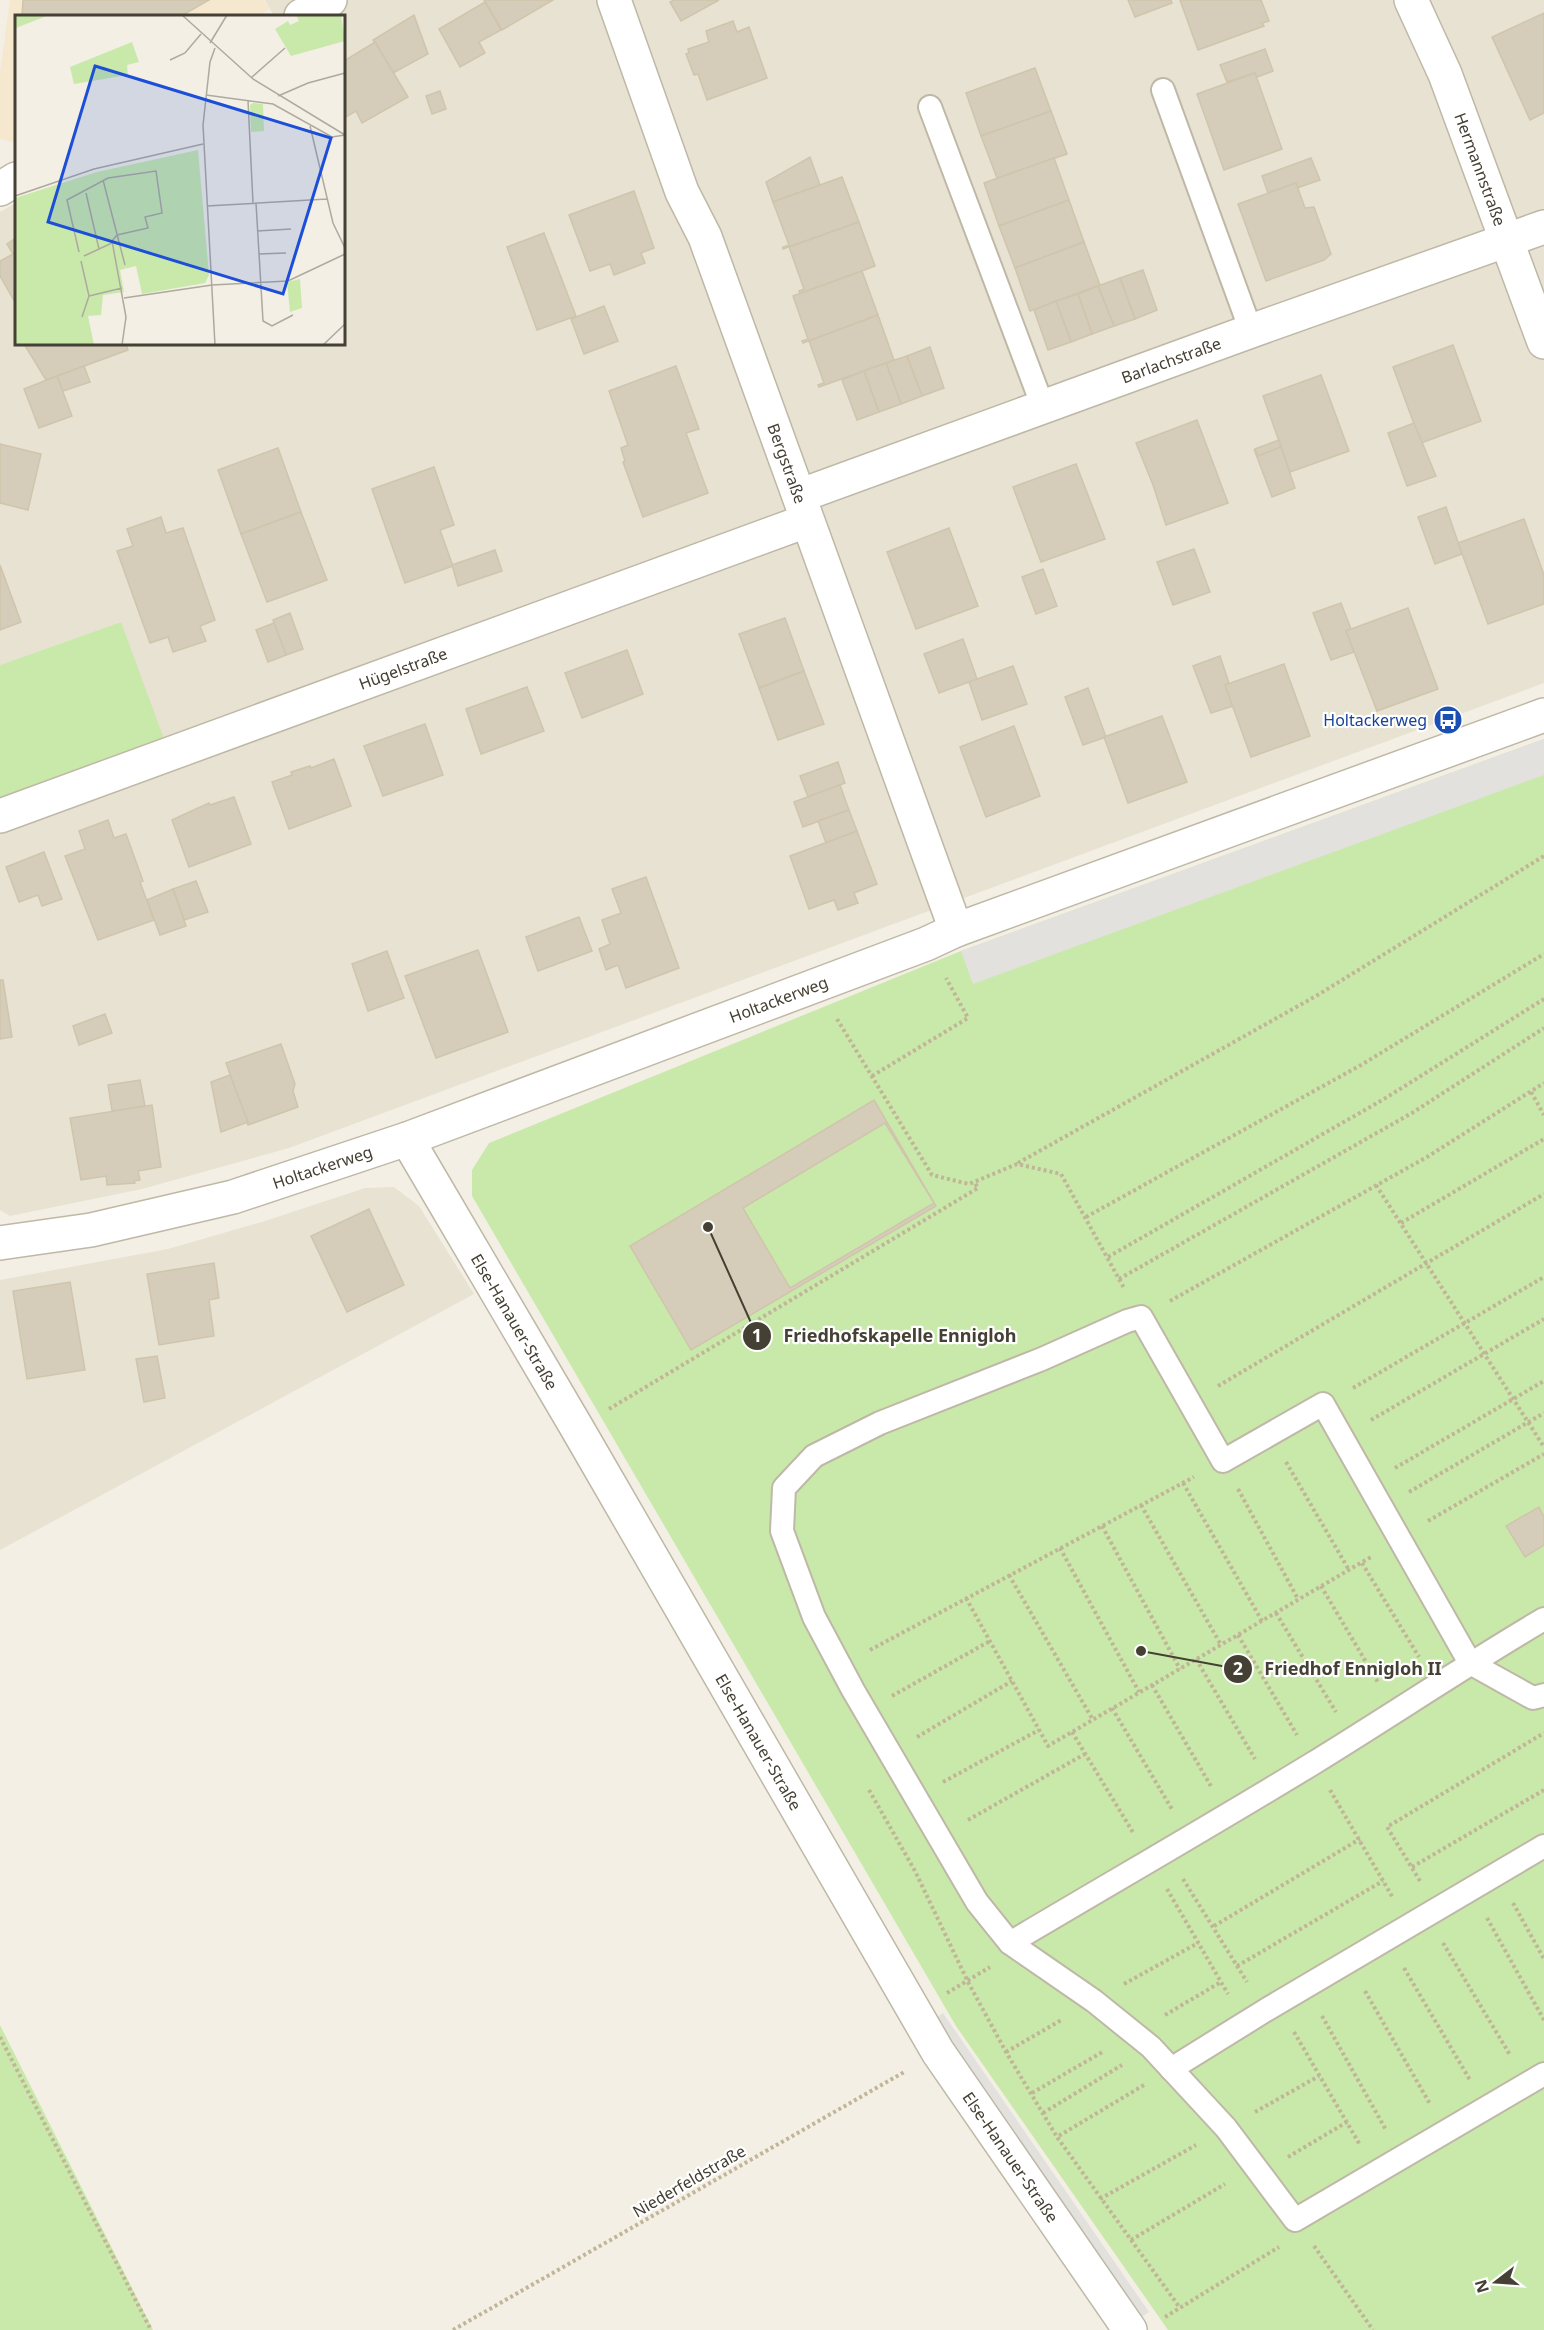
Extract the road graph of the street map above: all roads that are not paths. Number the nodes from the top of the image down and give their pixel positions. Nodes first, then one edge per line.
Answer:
1 (330, 0) edge
2 (614, 0) edge
3 (1411, 0) edge
4 (303, 15) edge
5 (1163, 90) dead end
6 (930, 107) dead end
7 (15, 180) edge
8 (0, 189) edge
9 (1544, 227) edge
10 (1508, 241) junction
11 (1251, 331) junction
12 (1544, 342) edge
13 (1043, 407) junction
14 (802, 508) junction
15 (1544, 715) edge
16 (0, 816) edge
17 (956, 930) junction
18 (407, 1139) junction
19 (0, 1243) edge
20 (1544, 1619) edge
21 (1470, 1663) junction
22 (1544, 1695) edge
23 (1544, 1846) edge
24 (1010, 1943) junction
25 (1171, 2069) junction
26 (1536, 2079) edge
27 (1130, 2330) edge

1 - 4 street
2 - 14 street, Bergstraße
3 - 10 street, Hermannstraße
5 - 11 lane
6 - 13 lane
7 - 8 street
9 - 10 street, Barlachstraße
10 - 11 street, Barlachstraße
10 - 12 street, Hermannstraße
11 - 13 street, Barlachstraße
13 - 14 street, Barlachstraße
14 - 16 street, Hügelstraße
14 - 17 street, Bergstraße
15 - 17 street, Holtackerweg
17 - 18 street, Holtackerweg
18 - 19 street, Holtackerweg
18 - 27 street, Else-Hanauer-Straße
20 - 21 lane
21 - 22 lane
21 - 24 lane
21 - 24 lane
23 - 25 lane
24 - 25 lane
25 - 26 lane

